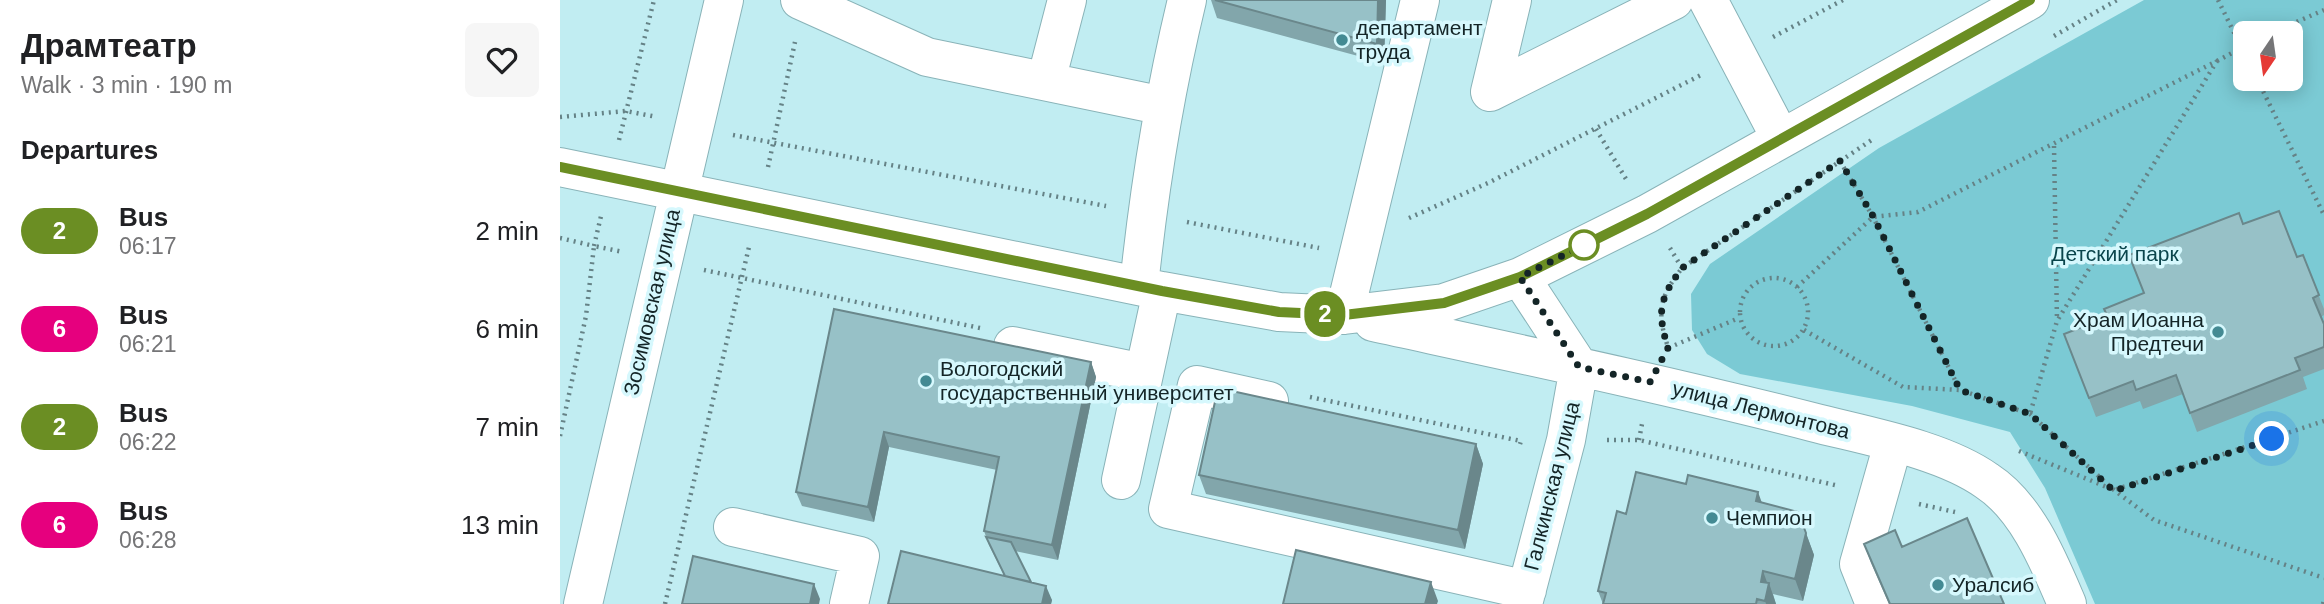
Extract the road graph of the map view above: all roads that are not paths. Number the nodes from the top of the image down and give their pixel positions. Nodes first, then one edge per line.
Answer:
1 (724, 0) edge
2 (802, 0) edge
3 (1067, 0) edge
4 (1188, 0) edge
5 (1420, 0) edge
6 (1512, 0) edge
7 (1674, 0) edge
8 (1708, 0) edge
9 (2030, 0) edge
10 (1046, 81) junction
11 (1164, 106) junction
12 (1781, 139) junction
13 (560, 167) edge
14 (678, 191) junction
15 (1520, 277) junction
16 (1150, 288) junction
17 (1344, 315) junction
18 (1013, 346) edge
19 (1579, 367) junction
20 (1144, 373) junction
21 (1308, 410) edge
22 (1893, 444) junction
23 (1121, 480) dead end
24 (733, 527) dead end
25 (1525, 597) edge
26 (583, 604) edge
27 (849, 604) edge
28 (1875, 604) edge
29 (2067, 604) edge

1 - 14 street, Зосимовская улица
2 - 10 street
3 - 10 street
4 - 11 street
5 - 17 street
6 - 7 street
8 - 12 street
9 - 12 street
10 - 11 street
11 - 16 street
12 - 15 street
13 - 14 street
14 - 16 street
14 - 26 street, Зосимовская улица
15 - 17 street
15 - 19 street
16 - 17 street
16 - 20 street
17 - 19 street, улица Лермонтова
18 - 20 street
19 - 22 street, улица Лермонтова
19 - 25 street, Галкинская улица
20 - 23 street
21 - 25 street
22 - 28 street
22 - 29 street, улица Лермонтова
24 - 27 street

